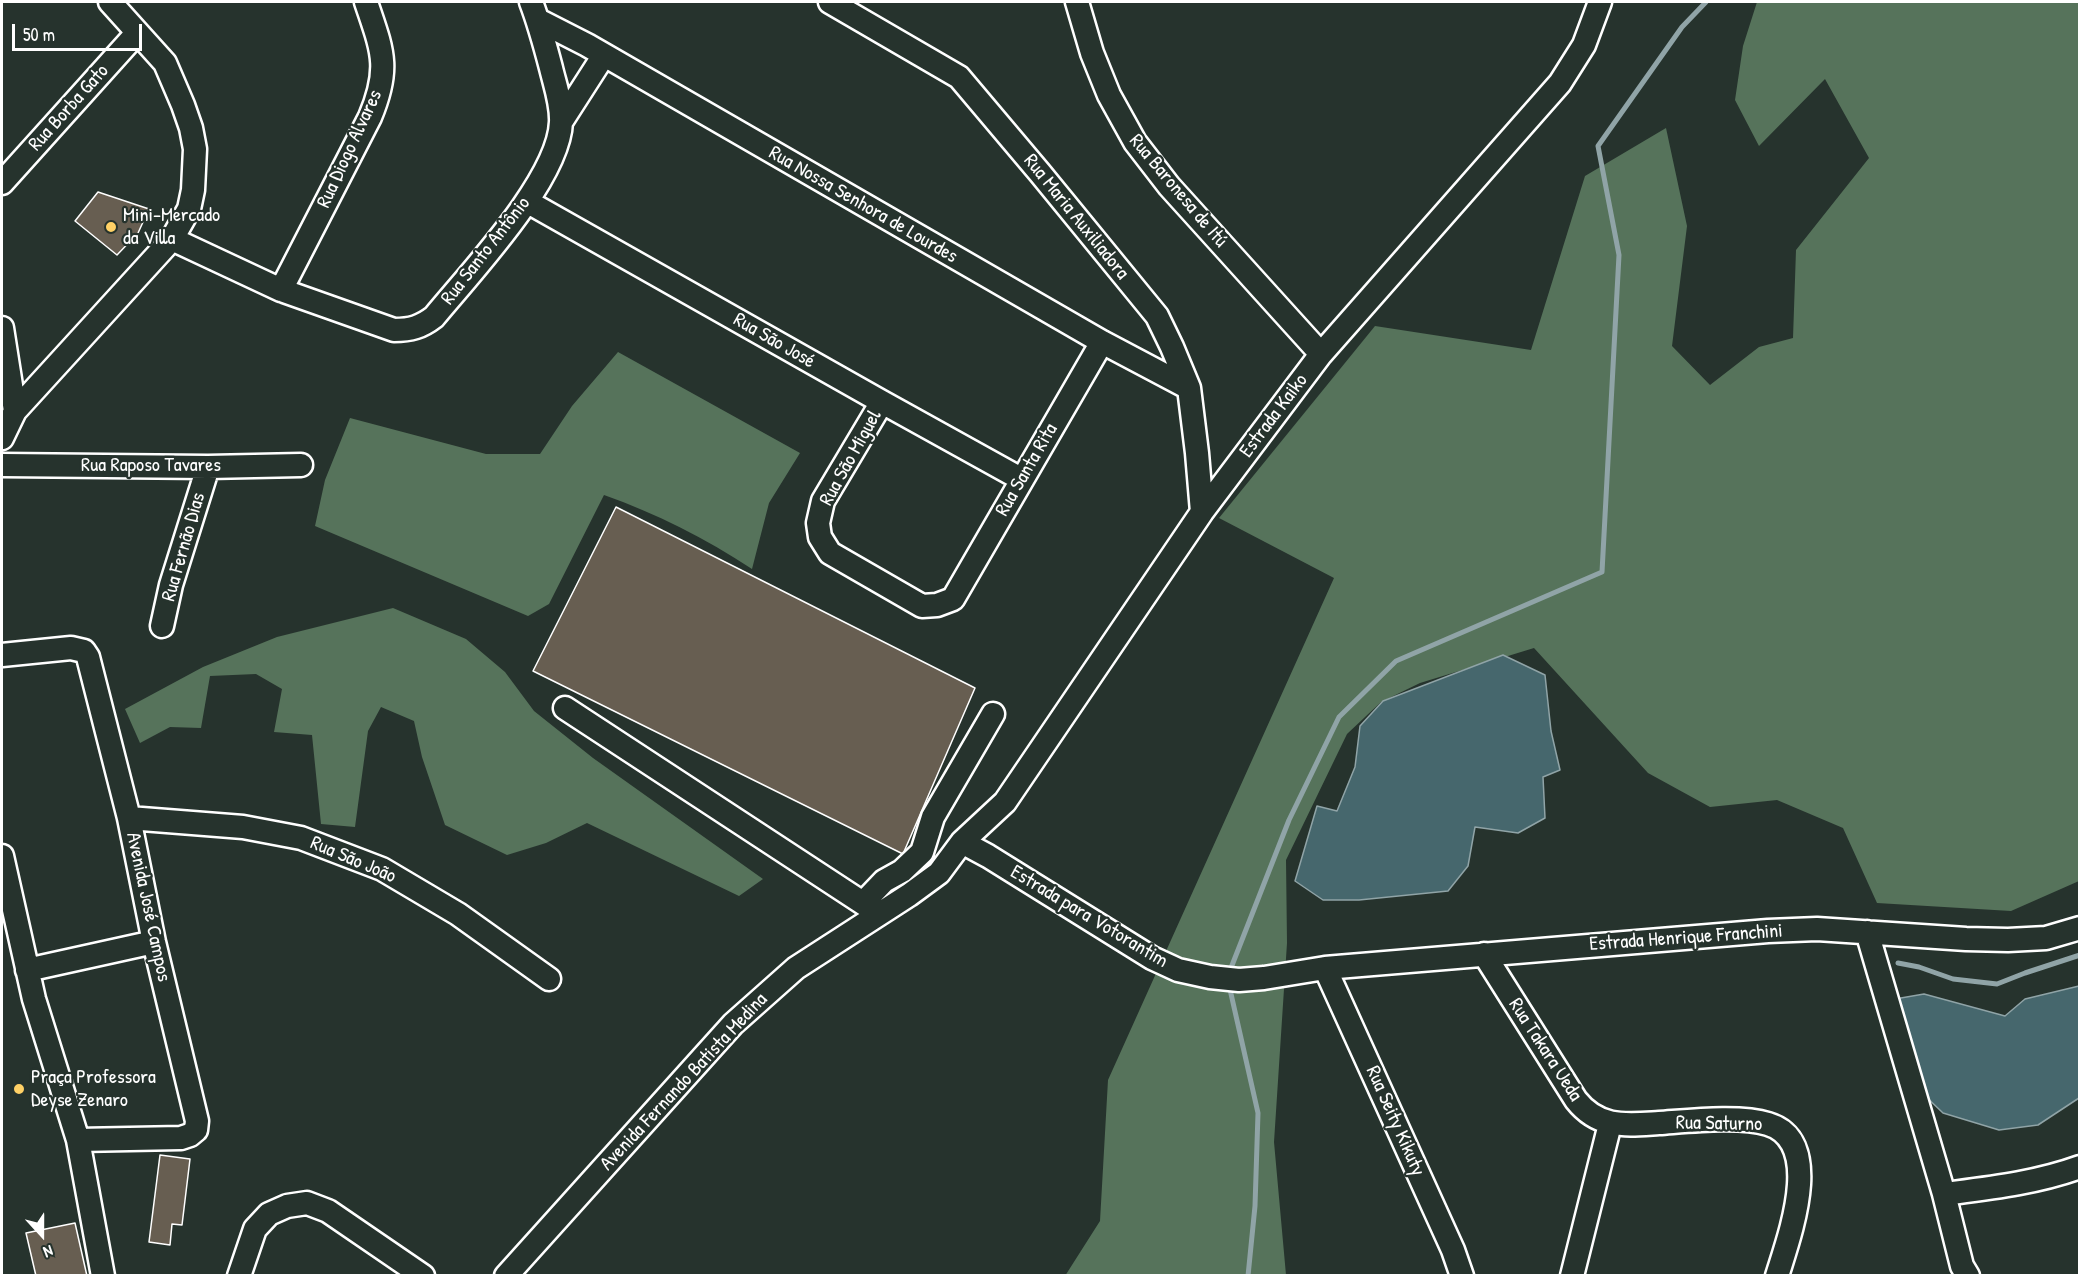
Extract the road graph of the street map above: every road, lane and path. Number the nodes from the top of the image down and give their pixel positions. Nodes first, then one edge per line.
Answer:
1 (110, 2) edge
2 (366, 2) edge
3 (830, 2) edge
4 (1077, 2) edge
5 (1600, 2) edge
6 (534, 11) edge
7 (137, 33) junction
8 (604, 55) junction
9 (561, 122) junction
10 (2, 183) edge
11 (528, 201) junction
12 (172, 239) junction
13 (281, 290) junction
14 (2, 328) edge
15 (1102, 342) junction
16 (1321, 354) junction
17 (1189, 388) junction
18 (882, 402) junction
19 (15, 411) junction
20 (2, 438) edge
21 (2, 465) edge
22 (302, 465) dead end
23 (208, 467) junction
24 (1021, 479) junction
25 (1202, 512) junction
26 (953, 599) joint
27 (162, 626) dead end
28 (2, 655) edge
29 (566, 708) dead end
30 (993, 714) dead end
31 (129, 819) junction
32 (962, 842) junction
33 (2, 856) edge
34 (871, 908) junction
35 (2079, 928) edge
36 (1867, 932) junction
37 (154, 942) junction
38 (1484, 954) junction
39 (1325, 968) junction
40 (27, 970) junction
41 (1292, 972) joint
42 (549, 979) dead end
43 (1610, 1124) junction
44 (78, 1140) junction
45 (2079, 1167) edge
46 (1944, 1194) junction
47 (103, 1275) edge
48 (239, 1275) edge
49 (423, 1275) edge
50 (506, 1275) edge
51 (1462, 1275) edge
52 (1572, 1275) edge
53 (1777, 1275) edge
54 (1968, 1275) edge

1 - 7 street
2 - 13 street, Rua Diogo Alvares
3 - 17 street, Rua Maria Auxiliadora
4 - 16 street, Rua Baronesa de Itú
5 - 16 street, Estrada Kaiko
6 - 8 street, Rua Nossa Senhora de Lourdes
6 - 9 street, Rua Santo Antônio
7 - 10 street, Rua Borba Gato
7 - 12 street
8 - 9 street
8 - 15 street, Rua Nossa Senhora de Lourdes
9 - 11 street, Rua Santo Antônio
11 - 13 street, Rua Santo Antônio
11 - 18 street, Rua São José
12 - 13 street
12 - 19 street
14 - 19 street
15 - 17 street, Rua Nossa Senhora de Lourdes
15 - 24 street, Rua Santa Rita
16 - 25 street, Estrada Kaiko
17 - 25 street, Rua Maria Auxiliadora
18 - 24 street, Rua São José
18 - 26 street, Rua São Miguel
19 - 20 street
21 - 23 street, Rua Raposo Tavares
22 - 23 street, Rua Raposo Tavares
23 - 27 street, Rua Fernão Dias
24 - 26 street, Rua Santa Rita
25 - 32 street, Estrada Kaiko
28 - 31 street, Avenida José Campos
29 - 34 street
30 - 34 street
31 - 37 street, Avenida José Campos
31 - 42 street, Rua São João
32 - 34 street, Avenida Fernando Batista Medina
32 - 41 street, Estrada para Votorantim
33 - 40 street
34 - 50 street, Avenida Fernando Batista Medina
35 - 36 street, Estrada Henrique Franchini
36 - 38 street, Estrada Henrique Franchini
36 - 46 street
37 - 40 street
37 - 44 street, Avenida José Campos
38 - 39 street, Estrada Henrique Franchini
38 - 43 street, Rua Takara Ueda
39 - 41 street, Estrada Henrique Franchini
39 - 51 street, Rua Seity Kikuty
40 - 44 street
43 - 52 street
43 - 53 street, Rua Saturno
44 - 47 street
45 - 46 street
46 - 54 street
48 - 49 street

